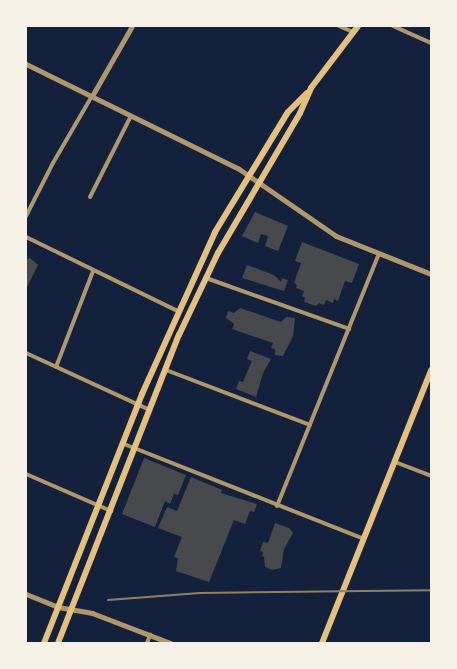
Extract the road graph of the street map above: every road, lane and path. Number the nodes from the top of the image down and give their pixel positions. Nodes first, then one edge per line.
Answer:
1 (132, 26) edge
2 (339, 26) edge
3 (358, 26) edge
4 (393, 26) edge
5 (353, 32) junction
6 (431, 44) edge
7 (26, 64) edge
8 (311, 88) junction
9 (92, 96) junction
10 (131, 116) junction
11 (249, 175) junction
12 (259, 181) junction
13 (90, 197) dead end
14 (26, 216) edge
15 (26, 237) edge
16 (380, 254) junction
17 (93, 271) junction
18 (431, 274) edge
19 (206, 278) junction
20 (178, 311) junction
21 (348, 329) junction
22 (26, 353) edge
23 (56, 367) junction
24 (166, 370) junction
25 (431, 370) edge
26 (138, 405) junction
27 (150, 410) junction
28 (310, 425) junction
29 (124, 444) junction
30 (135, 449) junction
31 (395, 462) junction
32 (26, 474) edge
33 (431, 476) edge
34 (99, 505) junction
35 (277, 506) junction
36 (111, 510) junction
37 (364, 539) junction
38 (26, 594) edge
39 (58, 607) junction
40 (73, 608) junction
41 (150, 635) junction
42 (44, 643) edge
43 (58, 643) edge
44 (147, 643) edge
45 (170, 643) edge
46 (322, 643) edge

1 - 9 street
2 - 5 street
3 - 5 main road
4 - 6 street
5 - 8 main road
7 - 9 street
8 - 11 main road
8 - 12 main road
9 - 10 street
9 - 14 street
10 - 11 street
10 - 13 street
11 - 12 street
11 - 20 main road
12 - 16 street
12 - 19 main road
15 - 17 street
16 - 18 street
16 - 21 street
17 - 20 street
17 - 23 street
19 - 21 street
19 - 24 main road
20 - 26 main road
21 - 28 street
22 - 23 street
23 - 26 street
24 - 27 main road
24 - 28 street
25 - 31 main road
26 - 27 street
26 - 29 main road
27 - 30 main road
28 - 35 street
29 - 30 street
29 - 34 main road
30 - 35 street
30 - 36 main road
31 - 33 street
31 - 37 main road
32 - 34 street
34 - 36 street
34 - 39 main road
35 - 37 street
36 - 40 main road
37 - 46 main road
38 - 39 street
39 - 40 street
39 - 42 main road
40 - 41 street
40 - 43 main road
41 - 44 street
41 - 45 street

